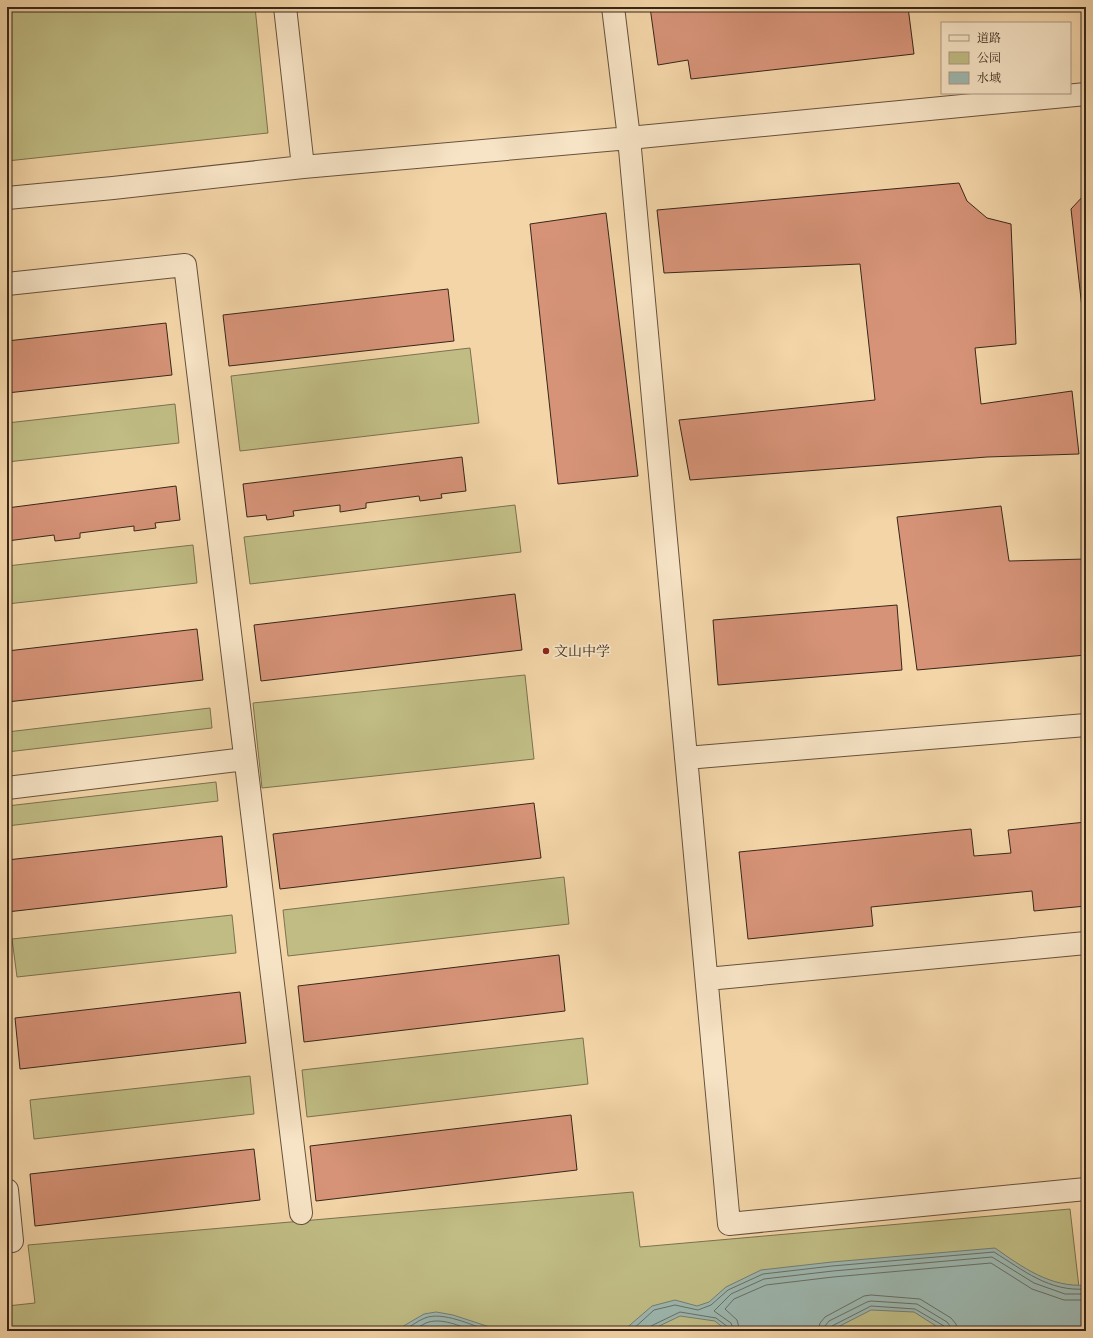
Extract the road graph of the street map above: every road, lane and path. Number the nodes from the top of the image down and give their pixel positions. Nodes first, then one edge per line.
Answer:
1 (285, 7) edge
2 (613, 7) edge
3 (1086, 94) edge
4 (629, 138) junction
5 (303, 168) junction
6 (7, 198) edge
7 (7, 284) edge
8 (1086, 725) edge
9 (686, 758) junction
10 (245, 759) junction
11 (7, 788) edge
12 (1086, 944) edge
13 (707, 979) junction
14 (1086, 1189) edge
15 (7, 1190) edge
16 (301, 1212) dead end
17 (12, 1241) dead end

1 - 5 lane
2 - 4 lane
3 - 4 lane
4 - 5 lane
4 - 9 lane
5 - 6 lane
7 - 10 lane
8 - 9 lane
9 - 13 lane
10 - 11 lane
10 - 16 lane
12 - 13 lane
13 - 14 lane
15 - 17 lane

